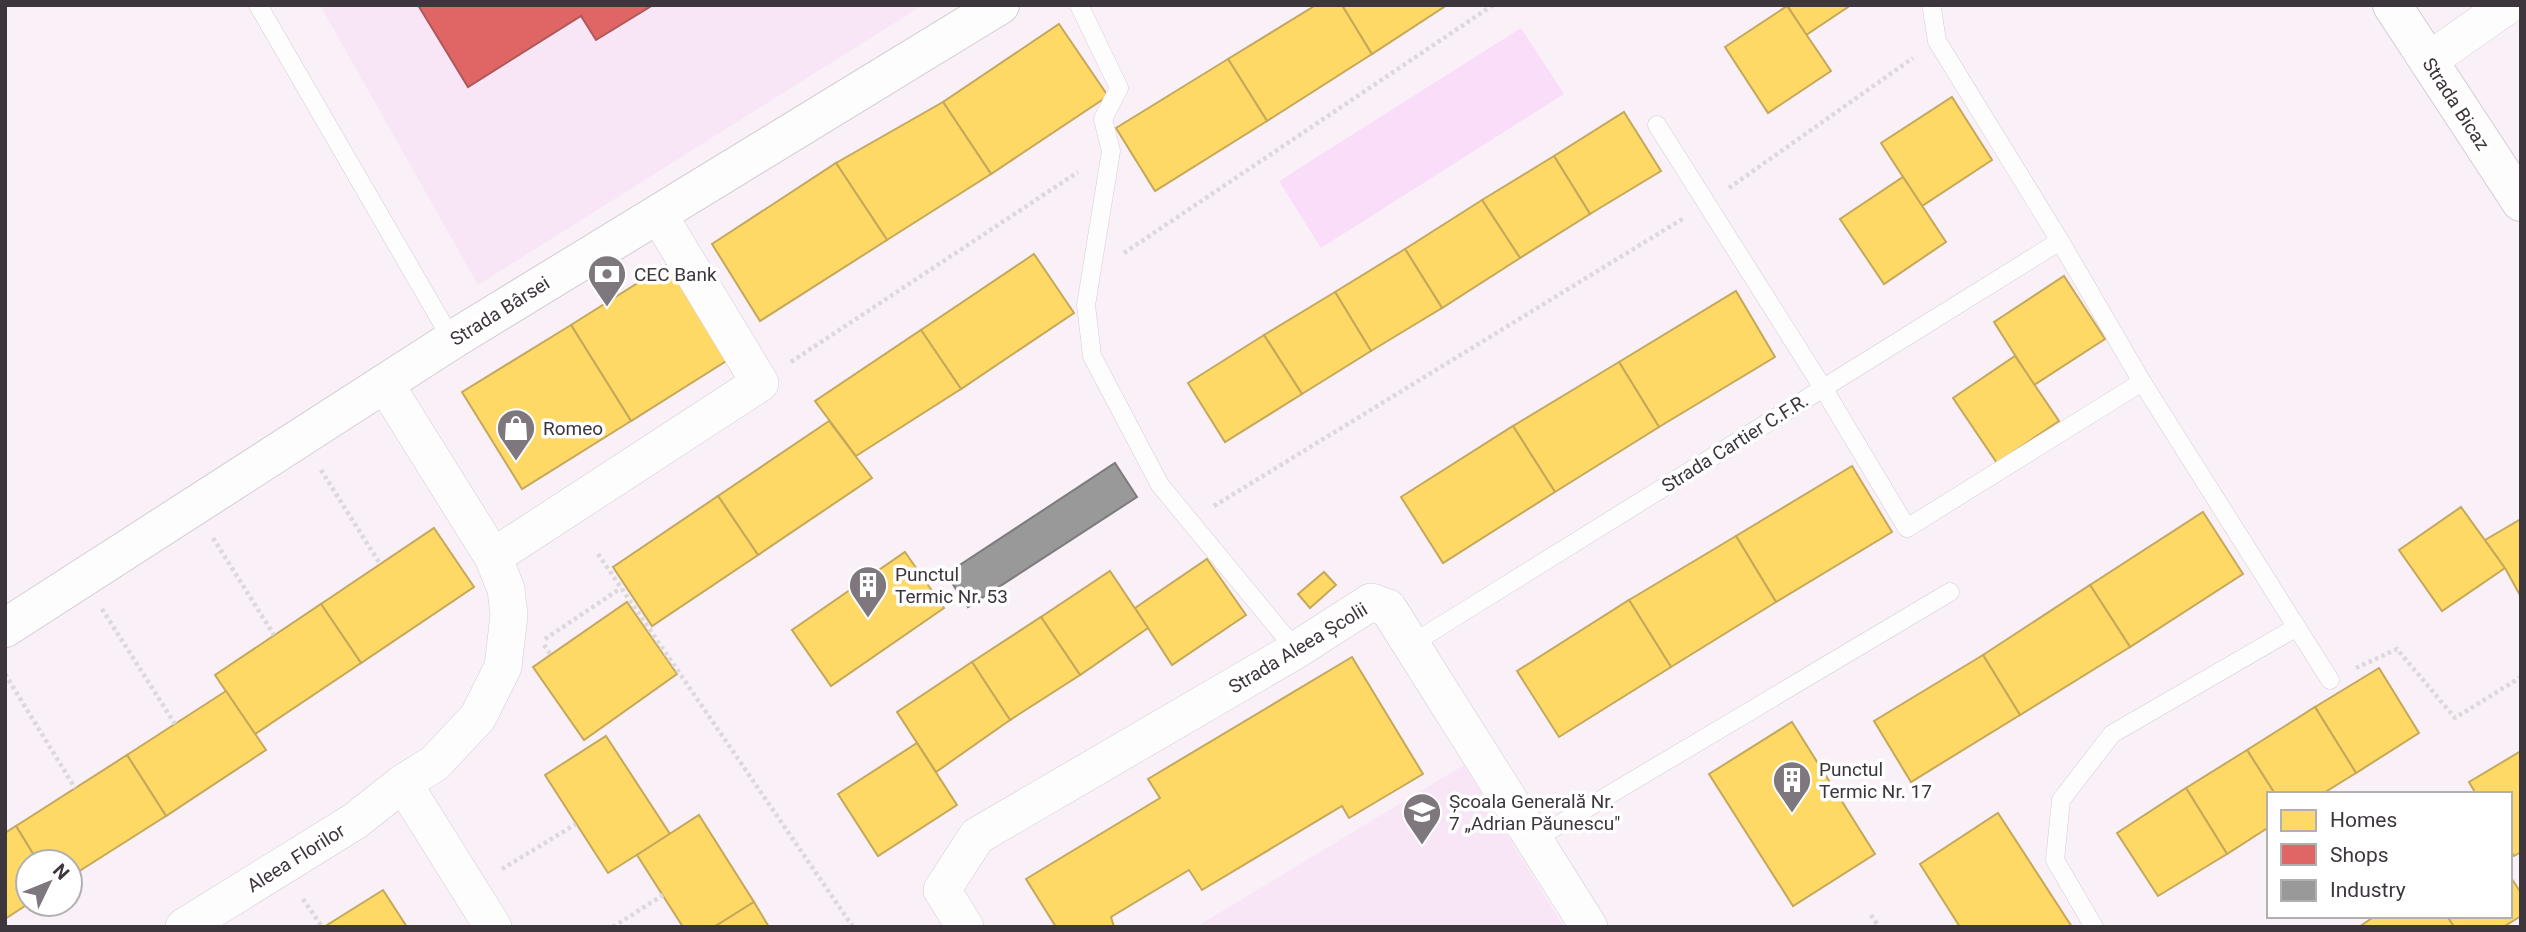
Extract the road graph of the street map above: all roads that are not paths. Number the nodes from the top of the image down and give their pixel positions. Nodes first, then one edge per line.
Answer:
1 (258, 5) edge
2 (1000, 5) edge
3 (1079, 5) edge
4 (1933, 5) edge
5 (2392, 5) edge
6 (2508, 5) edge
7 (2428, 61) junction
8 (1657, 125) dead end
9 (2521, 202) edge
10 (658, 214) junction
11 (2060, 242) junction
12 (452, 340) junction
13 (2142, 382) junction
14 (385, 384) junction
15 (1823, 388) junction
16 (493, 556) junction
17 (1950, 592) dead end
18 (2297, 627) junction
19 (5, 628) edge
20 (1410, 645) junction
21 (1296, 650) junction
22 (2330, 680) road end
23 (403, 783) junction
24 (1535, 839) junction
25 (184, 927) edge
26 (493, 927) edge
27 (965, 927) edge
28 (1589, 927) edge
29 (2094, 927) edge

1 - 12 lane
2 - 10 street, Strada Bârsei
3 - 21 lane
4 - 11 lane
5 - 7 street, Strada Bicaz
6 - 7 street
7 - 9 street, Strada Bicaz
8 - 15 lane
10 - 12 street, Strada Bârsei
10 - 16 street
11 - 13 lane
11 - 15 lane, Strada Cartier C.F.R.
12 - 14 street, Strada Bârsei
13 - 15 lane
13 - 18 lane
14 - 16 street, Aleea Florilor
14 - 19 street, Strada Bârsei
15 - 20 lane, Strada Cartier C.F.R.
16 - 23 street, Aleea Florilor
17 - 24 lane
18 - 22 lane
18 - 29 lane
20 - 21 street, Strada Aleea Școlii
20 - 24 street, Strada Aleea Școlii
21 - 27 street, Strada Aleea Școlii
23 - 25 street, Aleea Florilor
23 - 26 street
24 - 28 street, Strada Aleea Școlii

